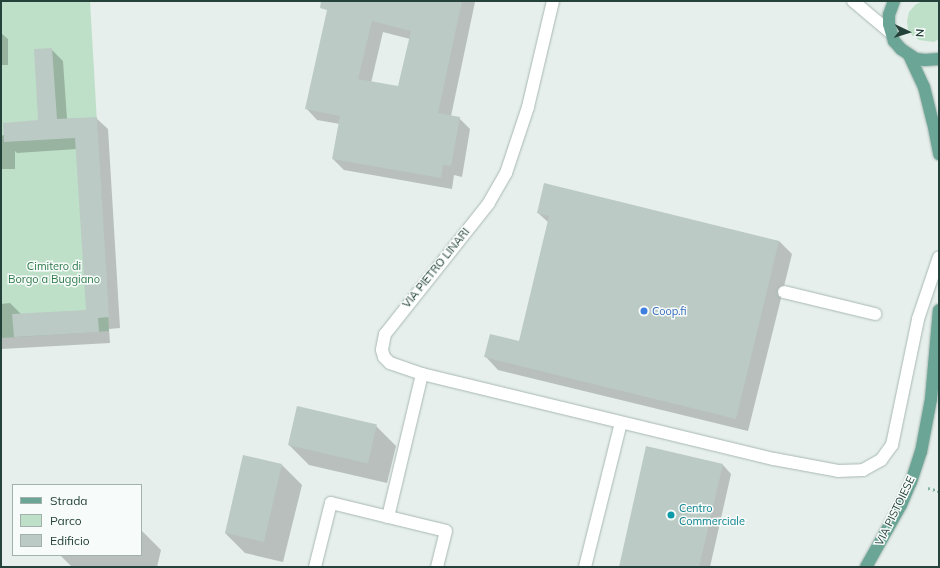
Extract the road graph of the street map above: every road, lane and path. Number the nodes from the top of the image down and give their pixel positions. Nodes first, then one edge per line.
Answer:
1 (553, 1) edge
2 (853, 1) edge
3 (894, 1) edge
4 (890, 32) junction
5 (909, 55) junction
6 (939, 59) edge
7 (939, 154) edge
8 (939, 257) edge
9 (784, 292) dead end
10 (939, 310) edge
11 (875, 314) dead end
12 (422, 374) junction
13 (621, 423) junction
14 (388, 517) junction
15 (315, 567) edge
16 (437, 567) edge
17 (585, 567) edge
18 (866, 567) edge

1 - 12 street, VIA PIETRO LINARI
2 - 4 street
3 - 4 main road
4 - 5 main road
5 - 6 main road
5 - 7 main road
8 - 13 street
9 - 11 street
10 - 18 main road, VIA PISTOIESE
12 - 13 street
12 - 14 street
13 - 17 street
14 - 15 street
14 - 16 street

